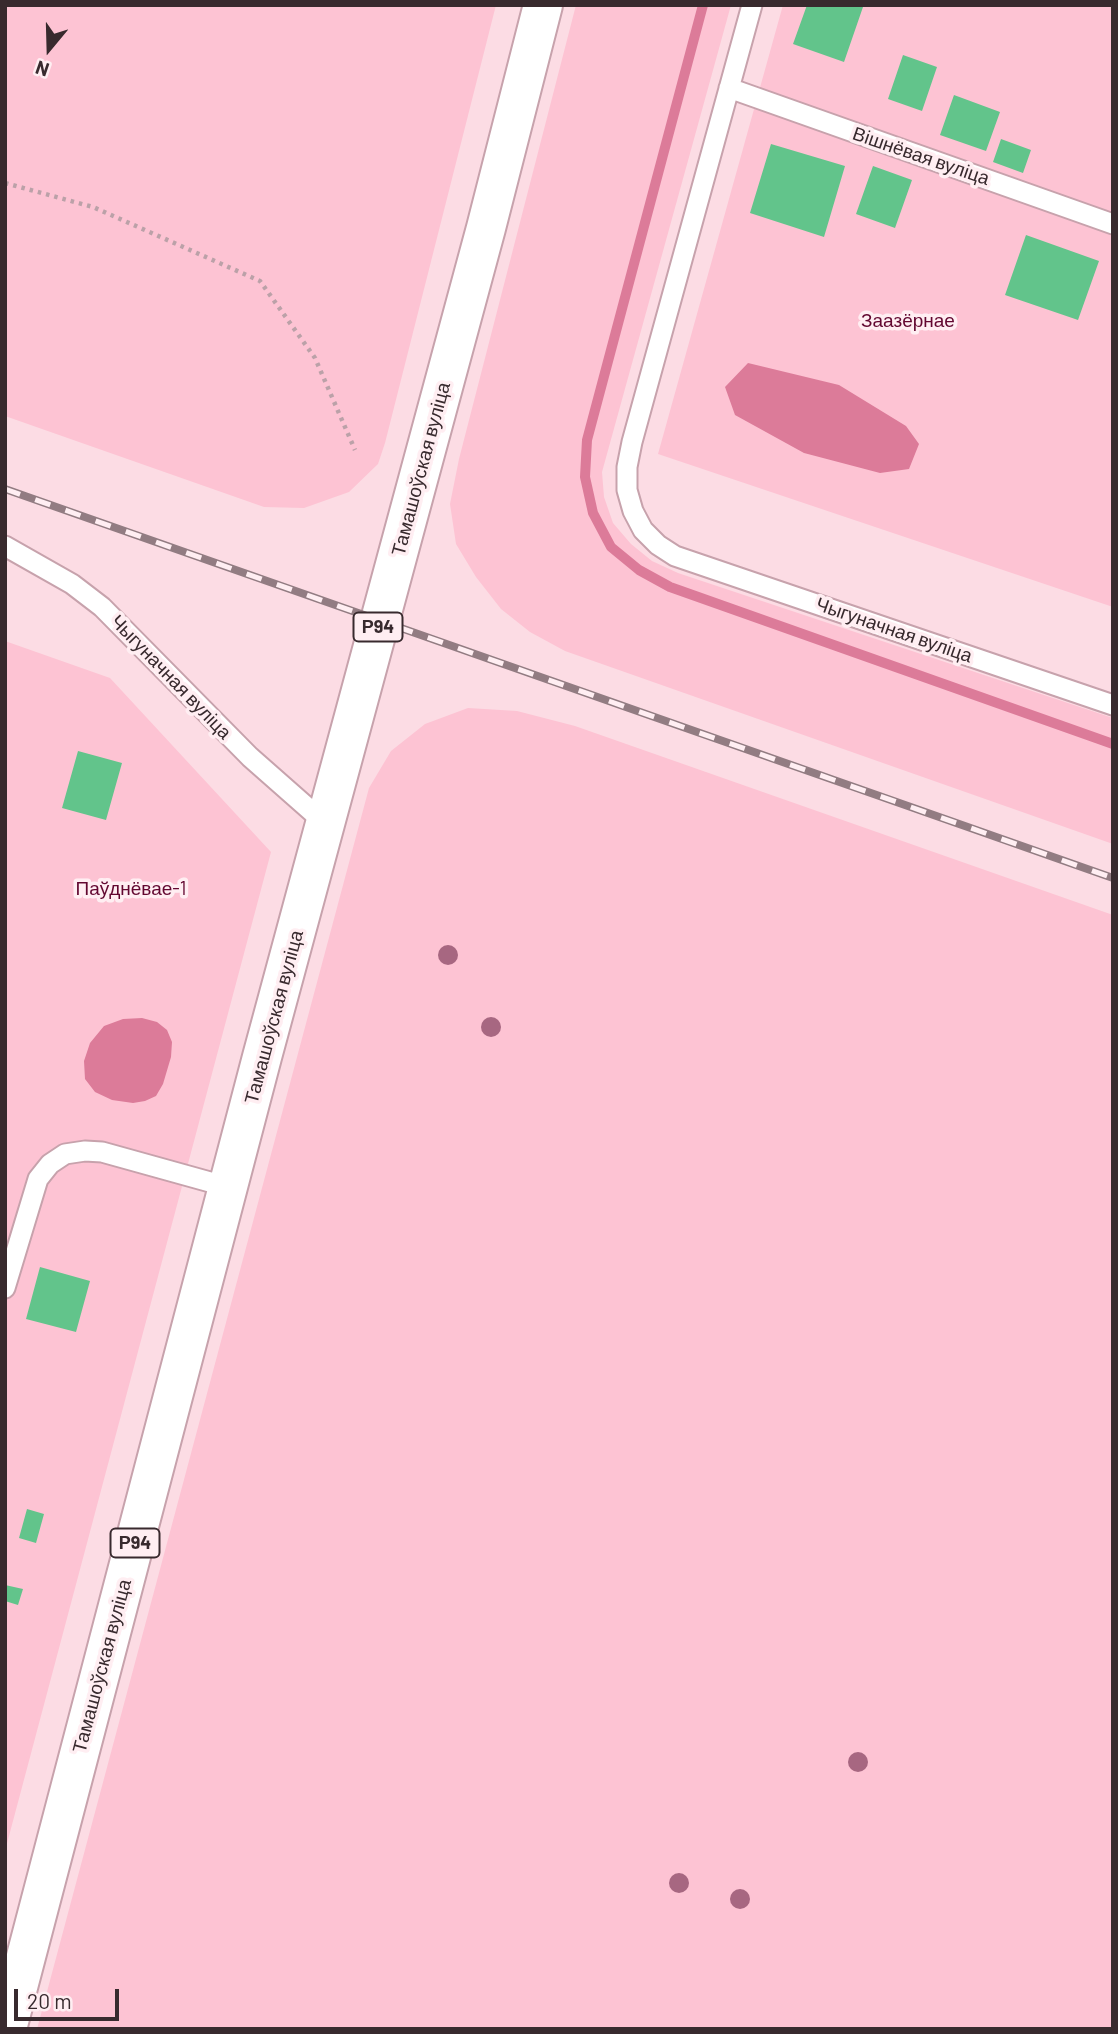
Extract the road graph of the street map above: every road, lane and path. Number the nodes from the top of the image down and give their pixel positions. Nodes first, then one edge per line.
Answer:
1 (543, 5) edge
2 (752, 5) edge
3 (729, 88) junction
4 (5, 183) edge
5 (1113, 224) edge
6 (355, 450) dead end
7 (5, 546) edge
8 (1113, 705) edge
9 (326, 824) junction
10 (229, 1187) junction
11 (5, 1288) edge
12 (12, 1984) edge
13 (7, 2029) edge

1 - 9 main road, Тамашоўская вуліца / Р94
2 - 3 lane, Чыгуначная вуліца
3 - 5 lane, Вішнёвая вуліца
3 - 8 lane, Чыгуначная вуліца
4 - 6 path
7 - 9 lane, Чыгуначная вуліца
9 - 10 main road, Тамашоўская вуліца / Р94
10 - 11 lane
10 - 12 main road, Тамашоўская вуліца / Р94
12 - 13 main road, Тамашоўская вуліца / Р94

